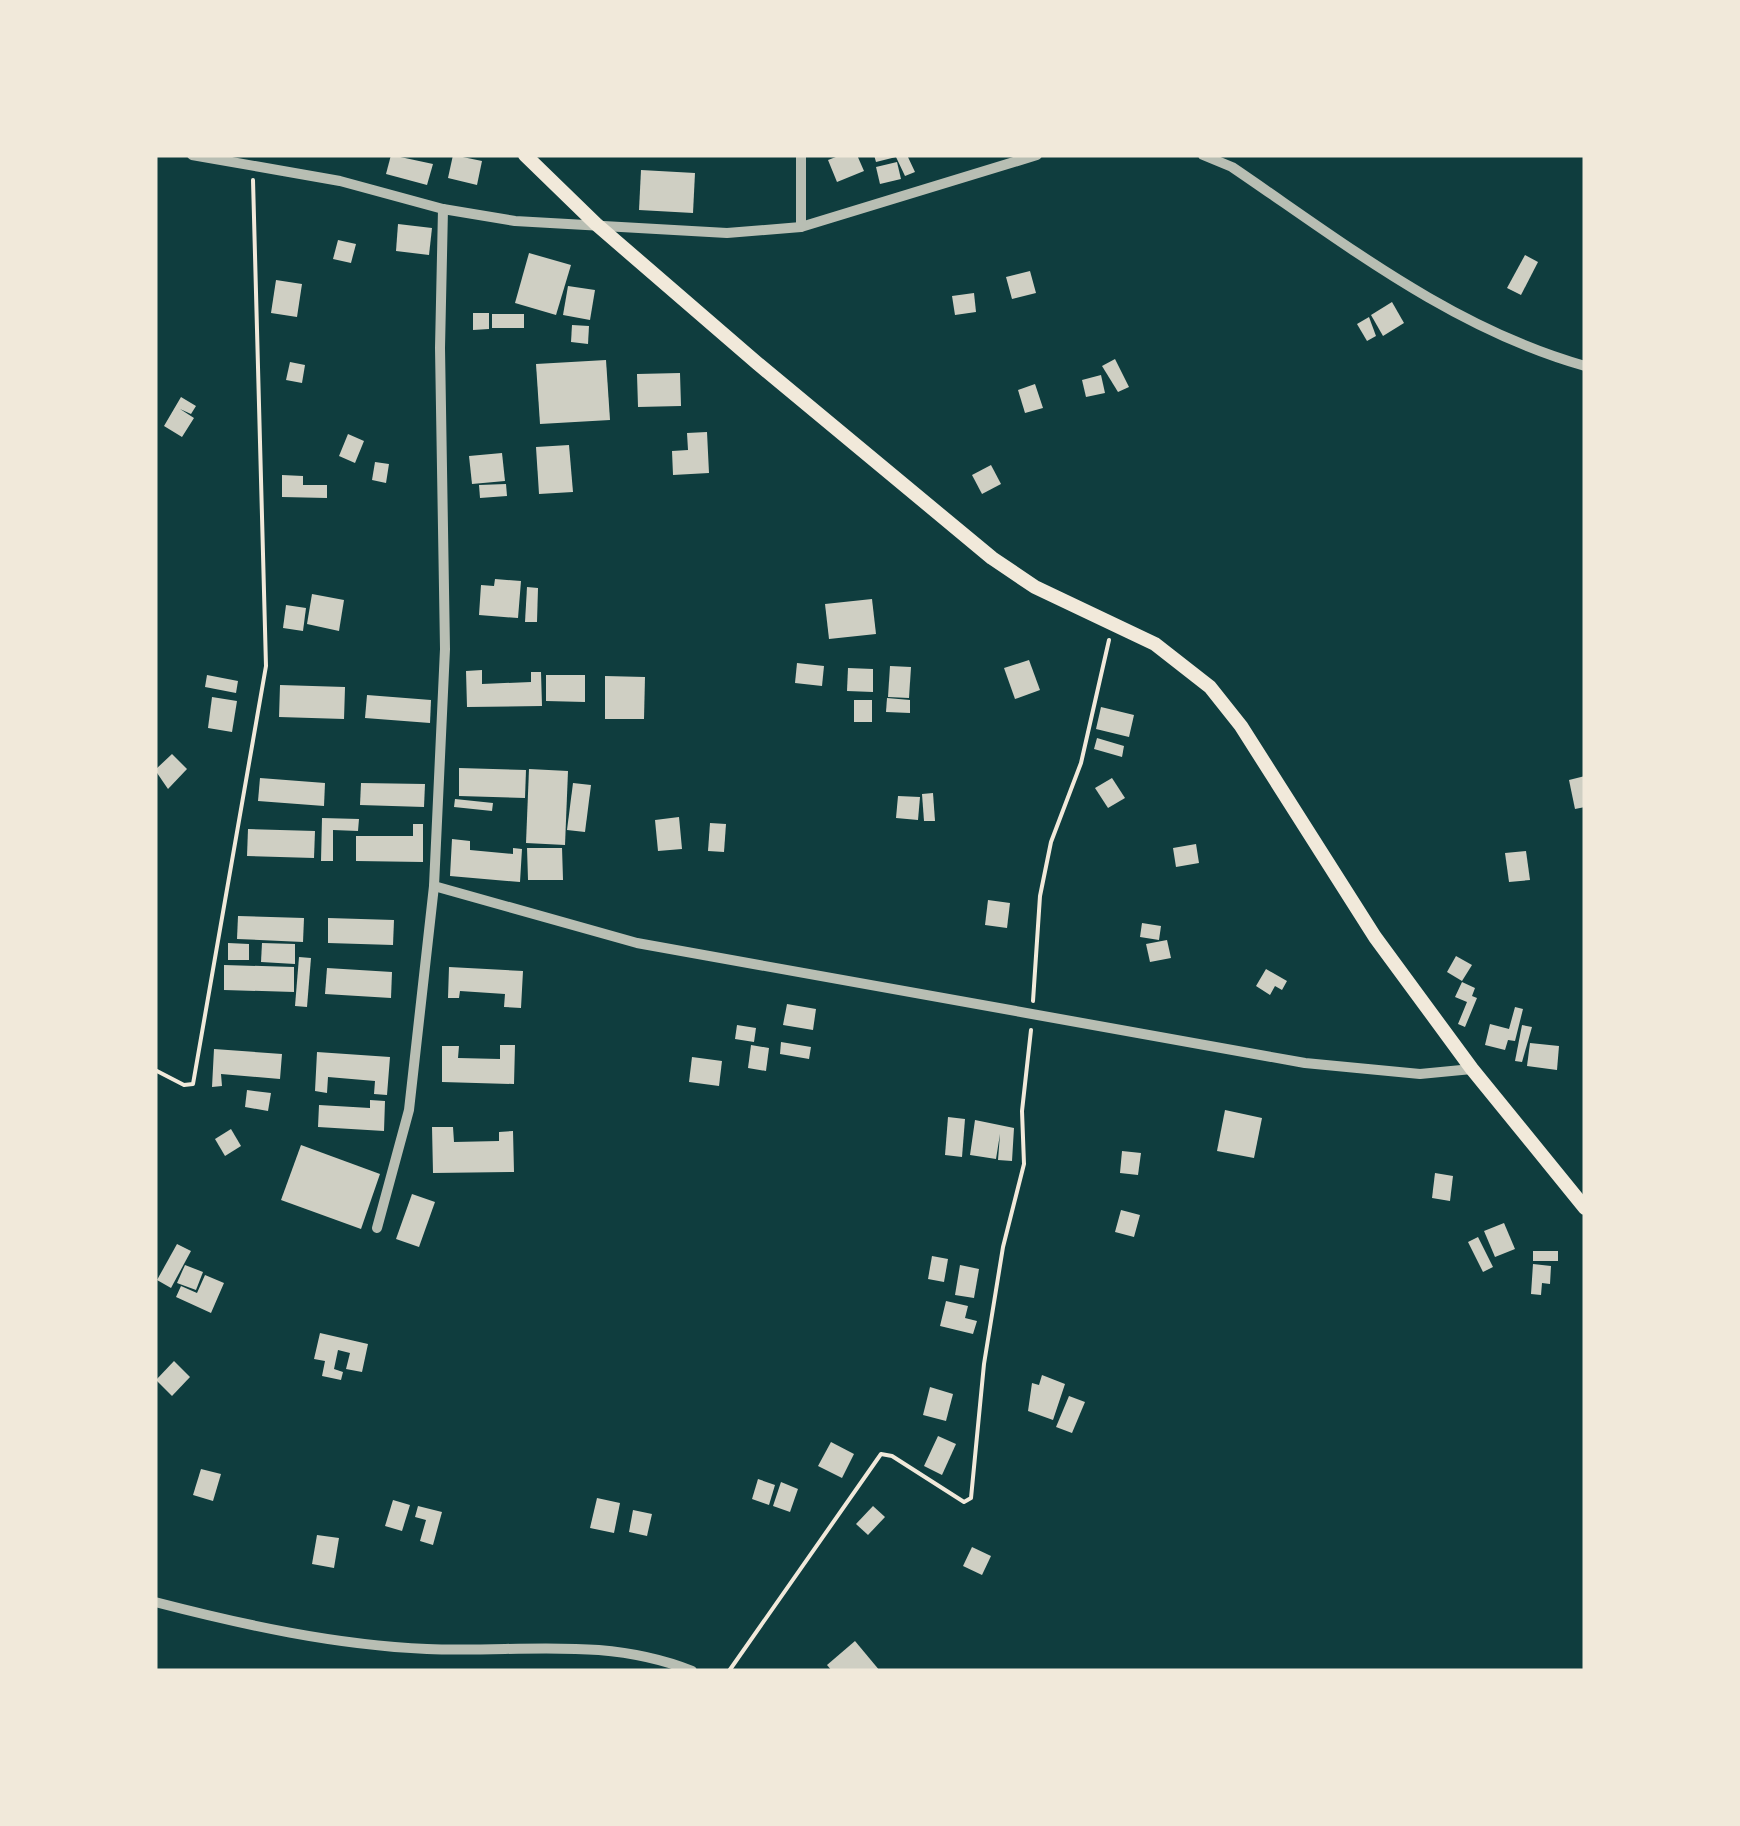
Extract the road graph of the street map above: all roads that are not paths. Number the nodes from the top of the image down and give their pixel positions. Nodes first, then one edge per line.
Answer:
1 (192, 155) edge
2 (524, 155) edge
3 (800, 155) edge
4 (1037, 155) edge
5 (1203, 155) edge
6 (443, 209) junction
7 (596, 224) junction
8 (800, 227) junction
9 (1585, 366) edge
10 (434, 886) junction
11 (1472, 1069) junction
12 (1585, 1208) edge
13 (377, 1228) dead end
14 (155, 1602) edge
15 (692, 1671) edge

1 - 6 street
2 - 7 main road
3 - 8 street
4 - 8 street
5 - 9 street
6 - 7 street
6 - 10 street
7 - 8 street
7 - 11 main road
10 - 11 street
10 - 13 street
11 - 12 main road
14 - 15 street

